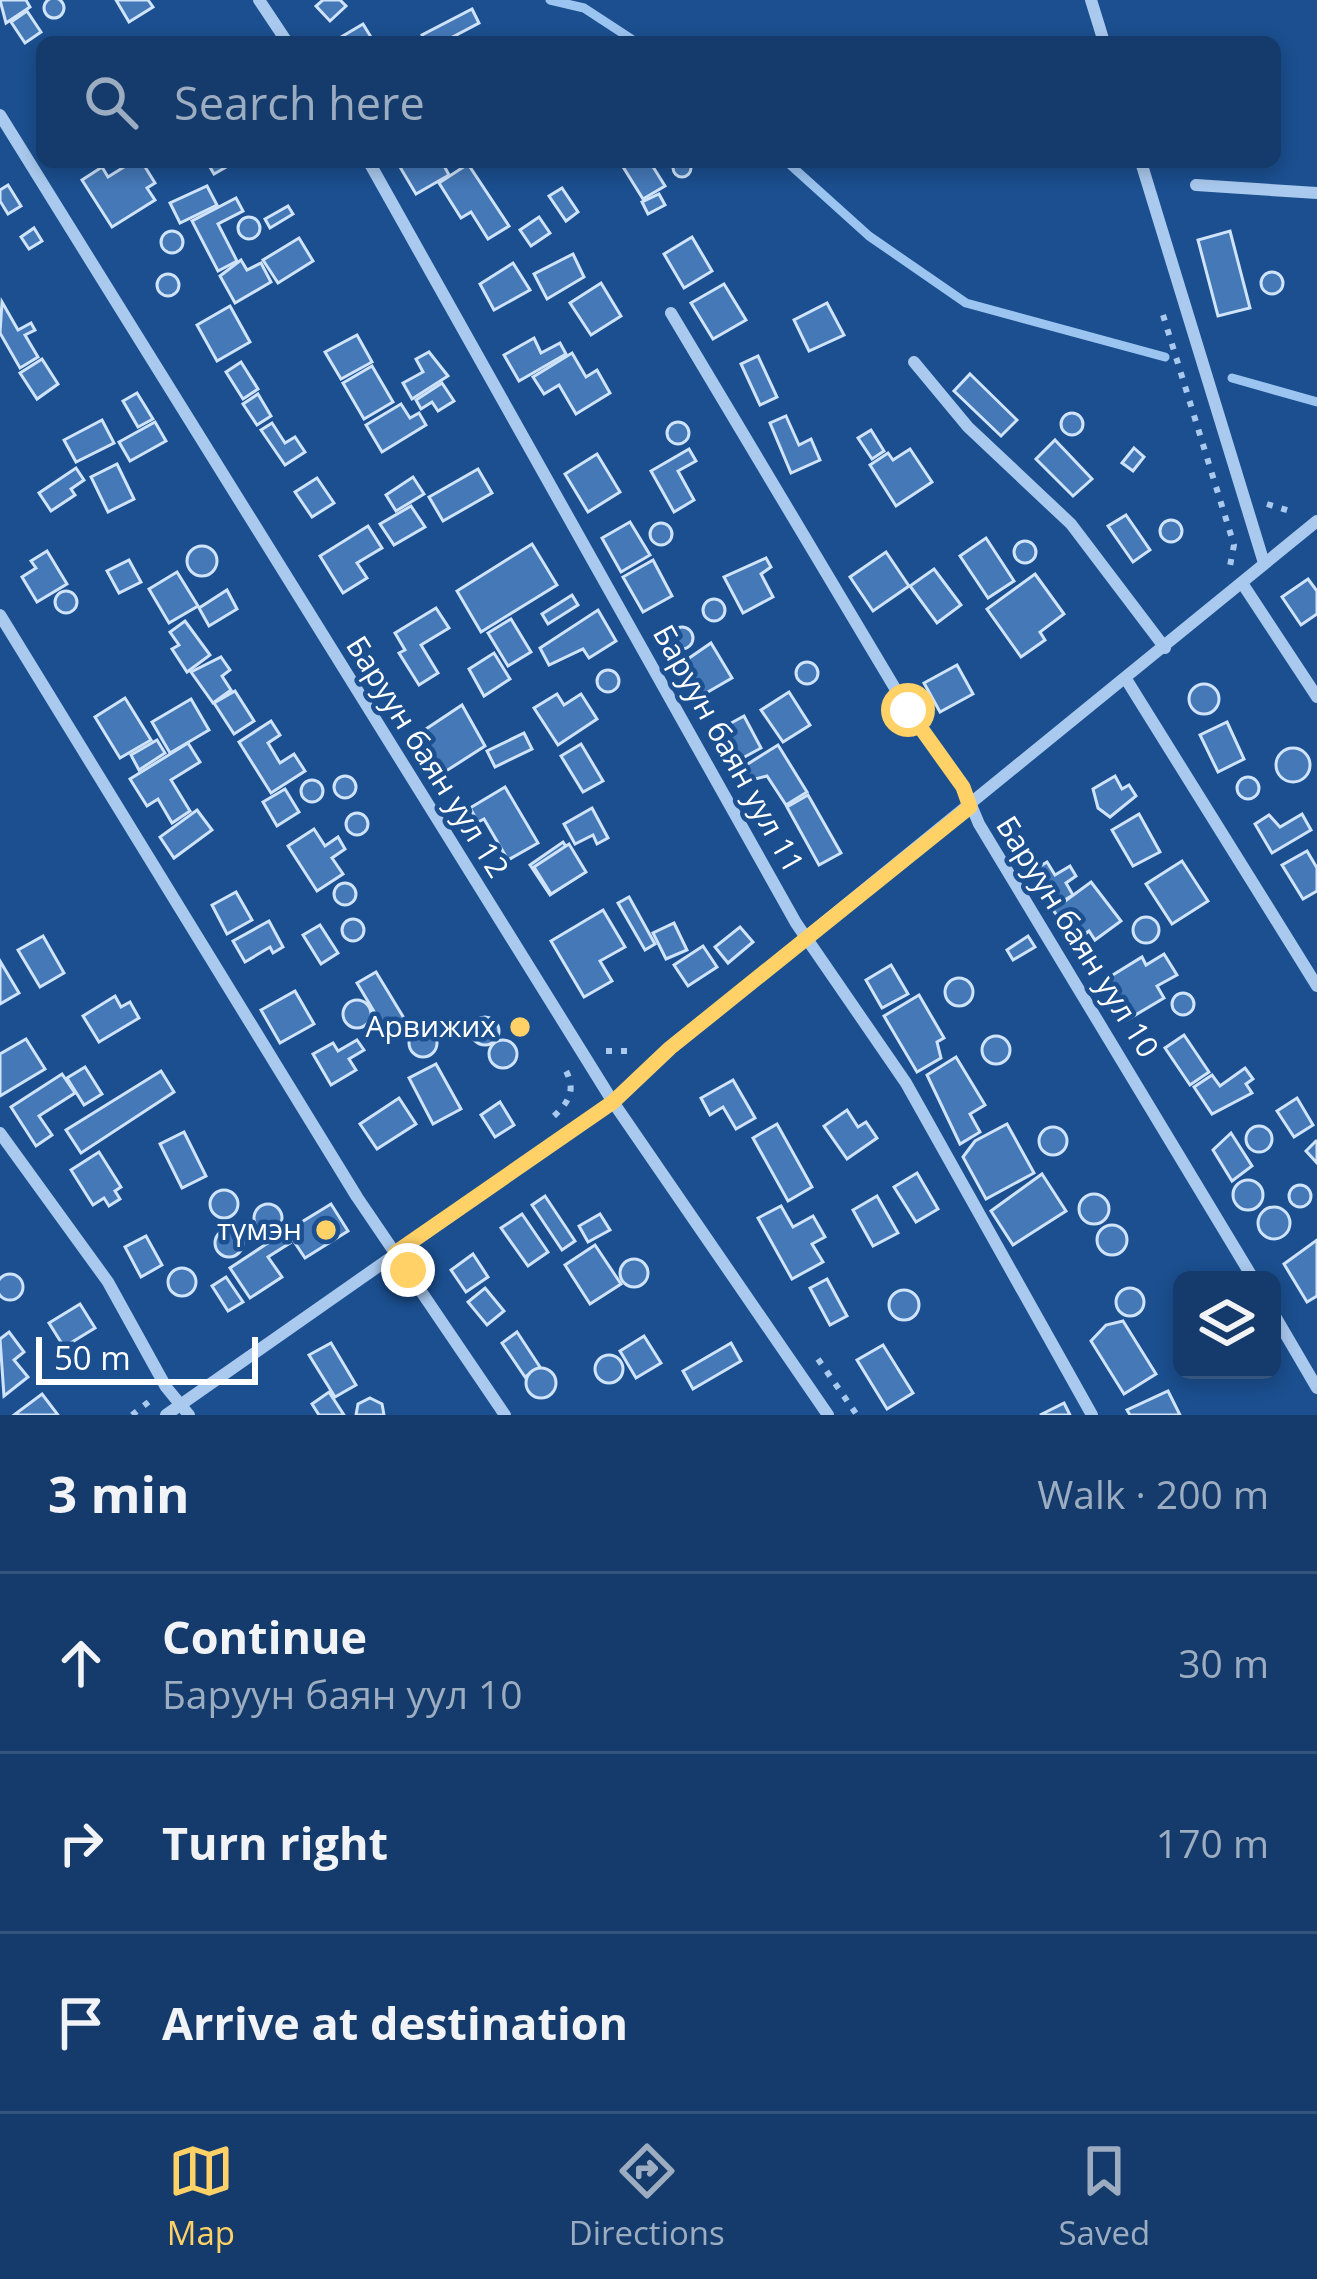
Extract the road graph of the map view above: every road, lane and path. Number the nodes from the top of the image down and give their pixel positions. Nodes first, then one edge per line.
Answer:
1 (259, 0) edge
2 (1091, 0) edge
3 (283, 36) edge
4 (1103, 36) edge
5 (0, 115) edge
6 (372, 168) edge
7 (1143, 168) edge
8 (1196, 185) dead end
9 (1317, 194) edge
10 (1157, 295) dead end
11 (671, 313) dead end
12 (914, 362) dead end
13 (1317, 521) edge
14 (1264, 562) junction
15 (1223, 575) dead end
16 (1242, 583) junction
17 (0, 615) edge
18 (1165, 648) junction
19 (1126, 679) junction
20 (1317, 697) edge
21 (970, 807) junction
22 (806, 939) junction
23 (1317, 986) edge
24 (649, 1042) dead end
25 (602, 1049) dead end
26 (562, 1064) dead end
27 (613, 1102) junction
28 (538, 1128) dead end
29 (0, 1133) edge
30 (395, 1253) junction
31 (1249, 1271) edge
32 (1281, 1326) edge
33 (812, 1350) dead end
34 (166, 1387) junction
35 (1317, 1388) edge
36 (184, 1410) edge
37 (132, 1415) edge
38 (166, 1415) edge
39 (505, 1415) edge
40 (828, 1415) edge
41 (857, 1415) edge
42 (1092, 1415) edge

1 - 3 street
2 - 4 street
5 - 27 street, Баруун баян уул 12
6 - 22 street, Баруун баян уул 11
7 - 14 street
8 - 9 street
10 - 15 path
11 - 21 street, Баруун баян уул 10
12 - 18 street
13 - 14 street
14 - 16 street
16 - 18 street
16 - 20 street
17 - 30 street
18 - 19 street
19 - 21 street
19 - 23 street
21 - 22 street
21 - 31 street, Баруун баян уул 10
22 - 27 street
22 - 42 street, Баруун баян уул 11
24 - 25 path
26 - 28 path
27 - 30 street
27 - 40 street, Баруун баян уул 12
29 - 34 street
30 - 36 street
30 - 39 street
32 - 35 street
33 - 41 path
34 - 36 street
34 - 37 path
36 - 38 street

